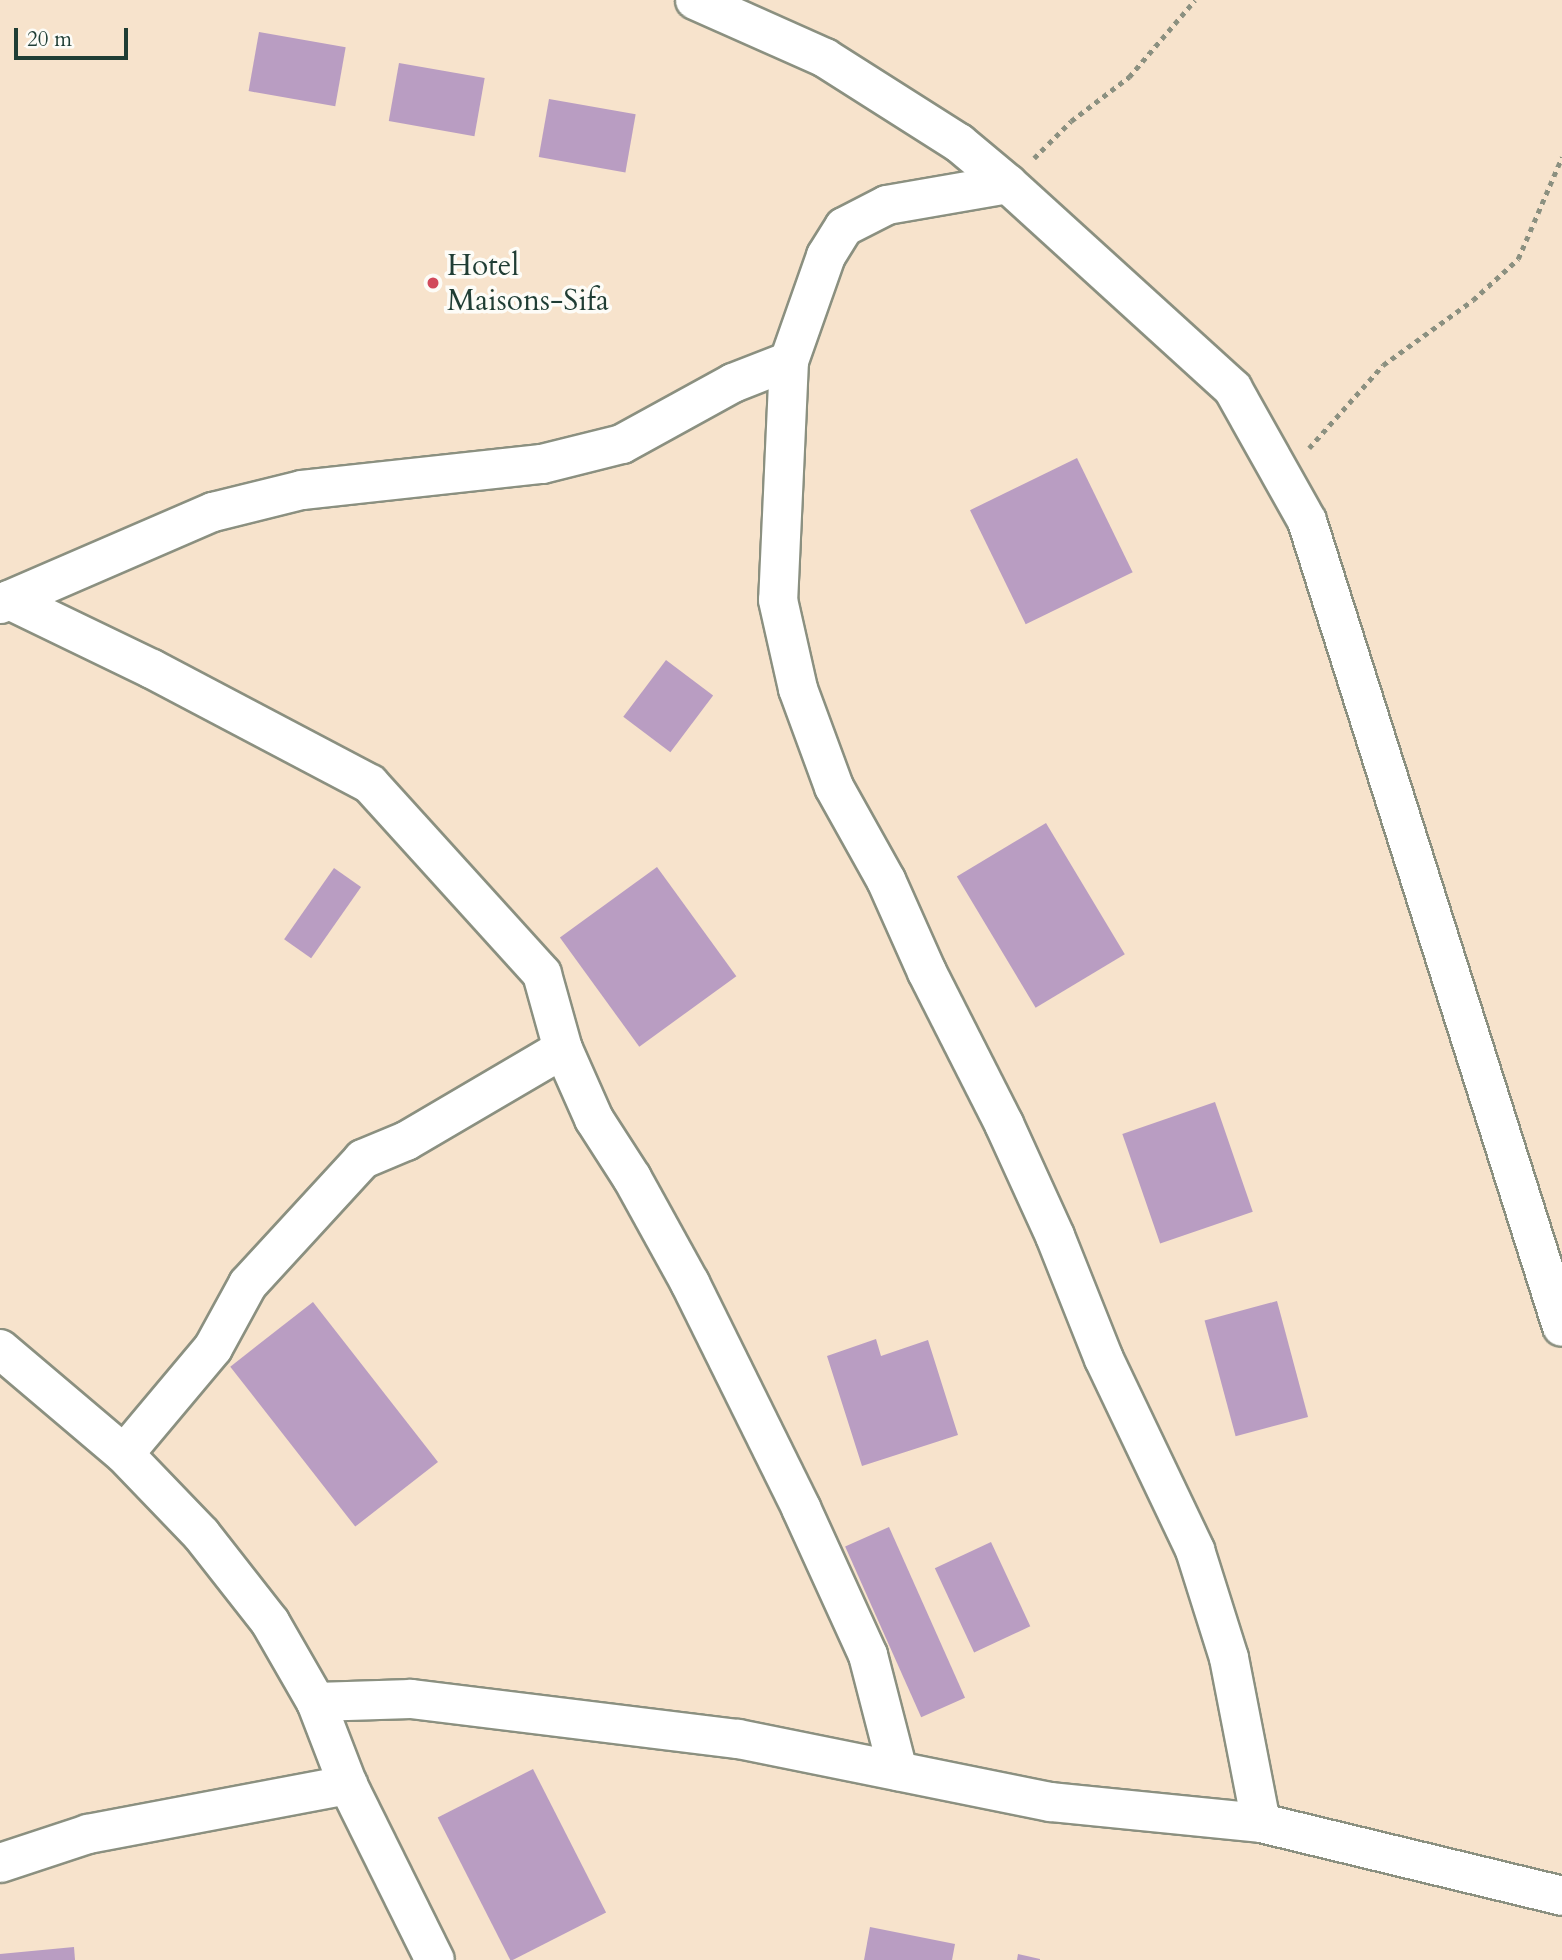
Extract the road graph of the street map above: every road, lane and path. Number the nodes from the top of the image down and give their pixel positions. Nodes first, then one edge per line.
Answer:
1 (695, 0) edge
2 (1195, 0) edge
3 (1562, 157) edge
4 (1008, 184) junction
5 (789, 361) junction
6 (1283, 478) junction
7 (5, 602) edge
8 (563, 1049) junction
9 (1562, 1327) edge
10 (0, 1349) edge
11 (124, 1454) junction
12 (316, 1702) junction
13 (898, 1771) junction
14 (348, 1785) junction
15 (1261, 1823) junction
16 (0, 1863) edge
17 (1562, 1896) edge
18 (435, 1960) edge

1 - 4 street
2 - 4 path
3 - 6 path
4 - 5 street
4 - 6 street
5 - 7 street
5 - 15 street
6 - 9 street
7 - 8 street
8 - 11 street
8 - 13 street
10 - 11 street
11 - 12 street
12 - 13 street
12 - 14 street
13 - 15 street
14 - 16 street
14 - 18 street
15 - 17 street

